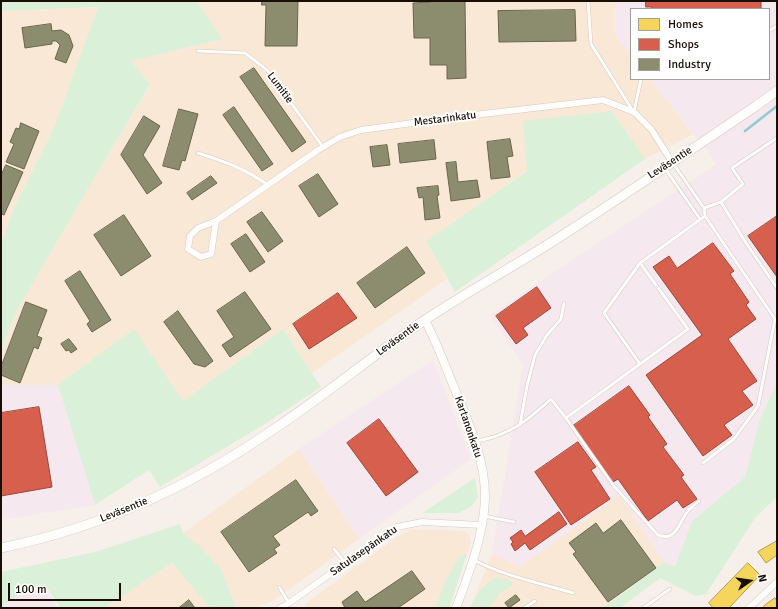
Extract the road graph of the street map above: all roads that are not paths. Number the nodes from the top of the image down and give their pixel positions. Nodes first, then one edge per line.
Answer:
1 (588, 1) edge
2 (198, 51) dead end
3 (641, 80) edge
4 (777, 91) edge
5 (634, 112) junction
6 (777, 138) edge
7 (323, 147) junction
8 (198, 153) dead end
9 (672, 162) junction
10 (664, 167) junction
11 (268, 185) junction
12 (721, 202) junction
13 (704, 208) junction
14 (705, 216) junction
15 (700, 219) junction
16 (216, 221) junction
17 (640, 263) junction
18 (777, 288) edge
19 (564, 303) dead end
20 (425, 320) junction
21 (640, 364) junction
22 (566, 418) junction
23 (520, 425) junction
24 (475, 442) junction
25 (703, 463) dead end
26 (699, 501) dead end
27 (483, 516) junction
28 (514, 522) dead end
29 (482, 525) junction
30 (1, 548) edge
31 (334, 549) dead end
32 (474, 560) junction
33 (346, 564) junction
34 (777, 582) edge
35 (278, 587) dead end
36 (670, 589) dead end
37 (573, 593) dead end
38 (534, 601) dead end
39 (289, 603) junction
40 (280, 608) edge
41 (456, 608) edge
42 (524, 608) edge
43 (643, 608) edge
44 (749, 608) edge

1 - 5 lane
2 - 7 lane, Lumitie
3 - 5 lane
4 - 9 main road, Leväsentie
5 - 7 street, Mestarinkatu
5 - 9 street, Mestarinkatu
6 - 12 lane
7 - 11 street, Mestarinkatu
8 - 11 lane
9 - 10 main road, Leväsentie
9 - 13 lane
10 - 15 lane
10 - 20 main road, Leväsentie
11 - 16 street, Mestarinkatu
12 - 13 lane
12 - 18 lane
13 - 14 lane
14 - 15 lane
14 - 25 lane
15 - 17 lane
16 - 16 street, Mestarinkatu
17 - 21 lane
17 - 21 lane
19 - 23 lane
20 - 24 street, Kartanonkatu
20 - 30 main road, Leväsentie
21 - 22 lane
22 - 23 lane
22 - 26 lane
23 - 24 lane
24 - 27 street, Kartanonkatu
27 - 28 lane
27 - 29 street, Kartanonkatu
29 - 32 street, Kartanonkatu
29 - 33 street, Satulasepänkatu
31 - 33 lane
32 - 37 lane
32 - 41 street, Kartanonkatu
33 - 39 street, Satulasepänkatu
34 - 44 street
35 - 39 lane
36 - 43 lane
38 - 42 lane
39 - 40 street, Satulasepänkatu

